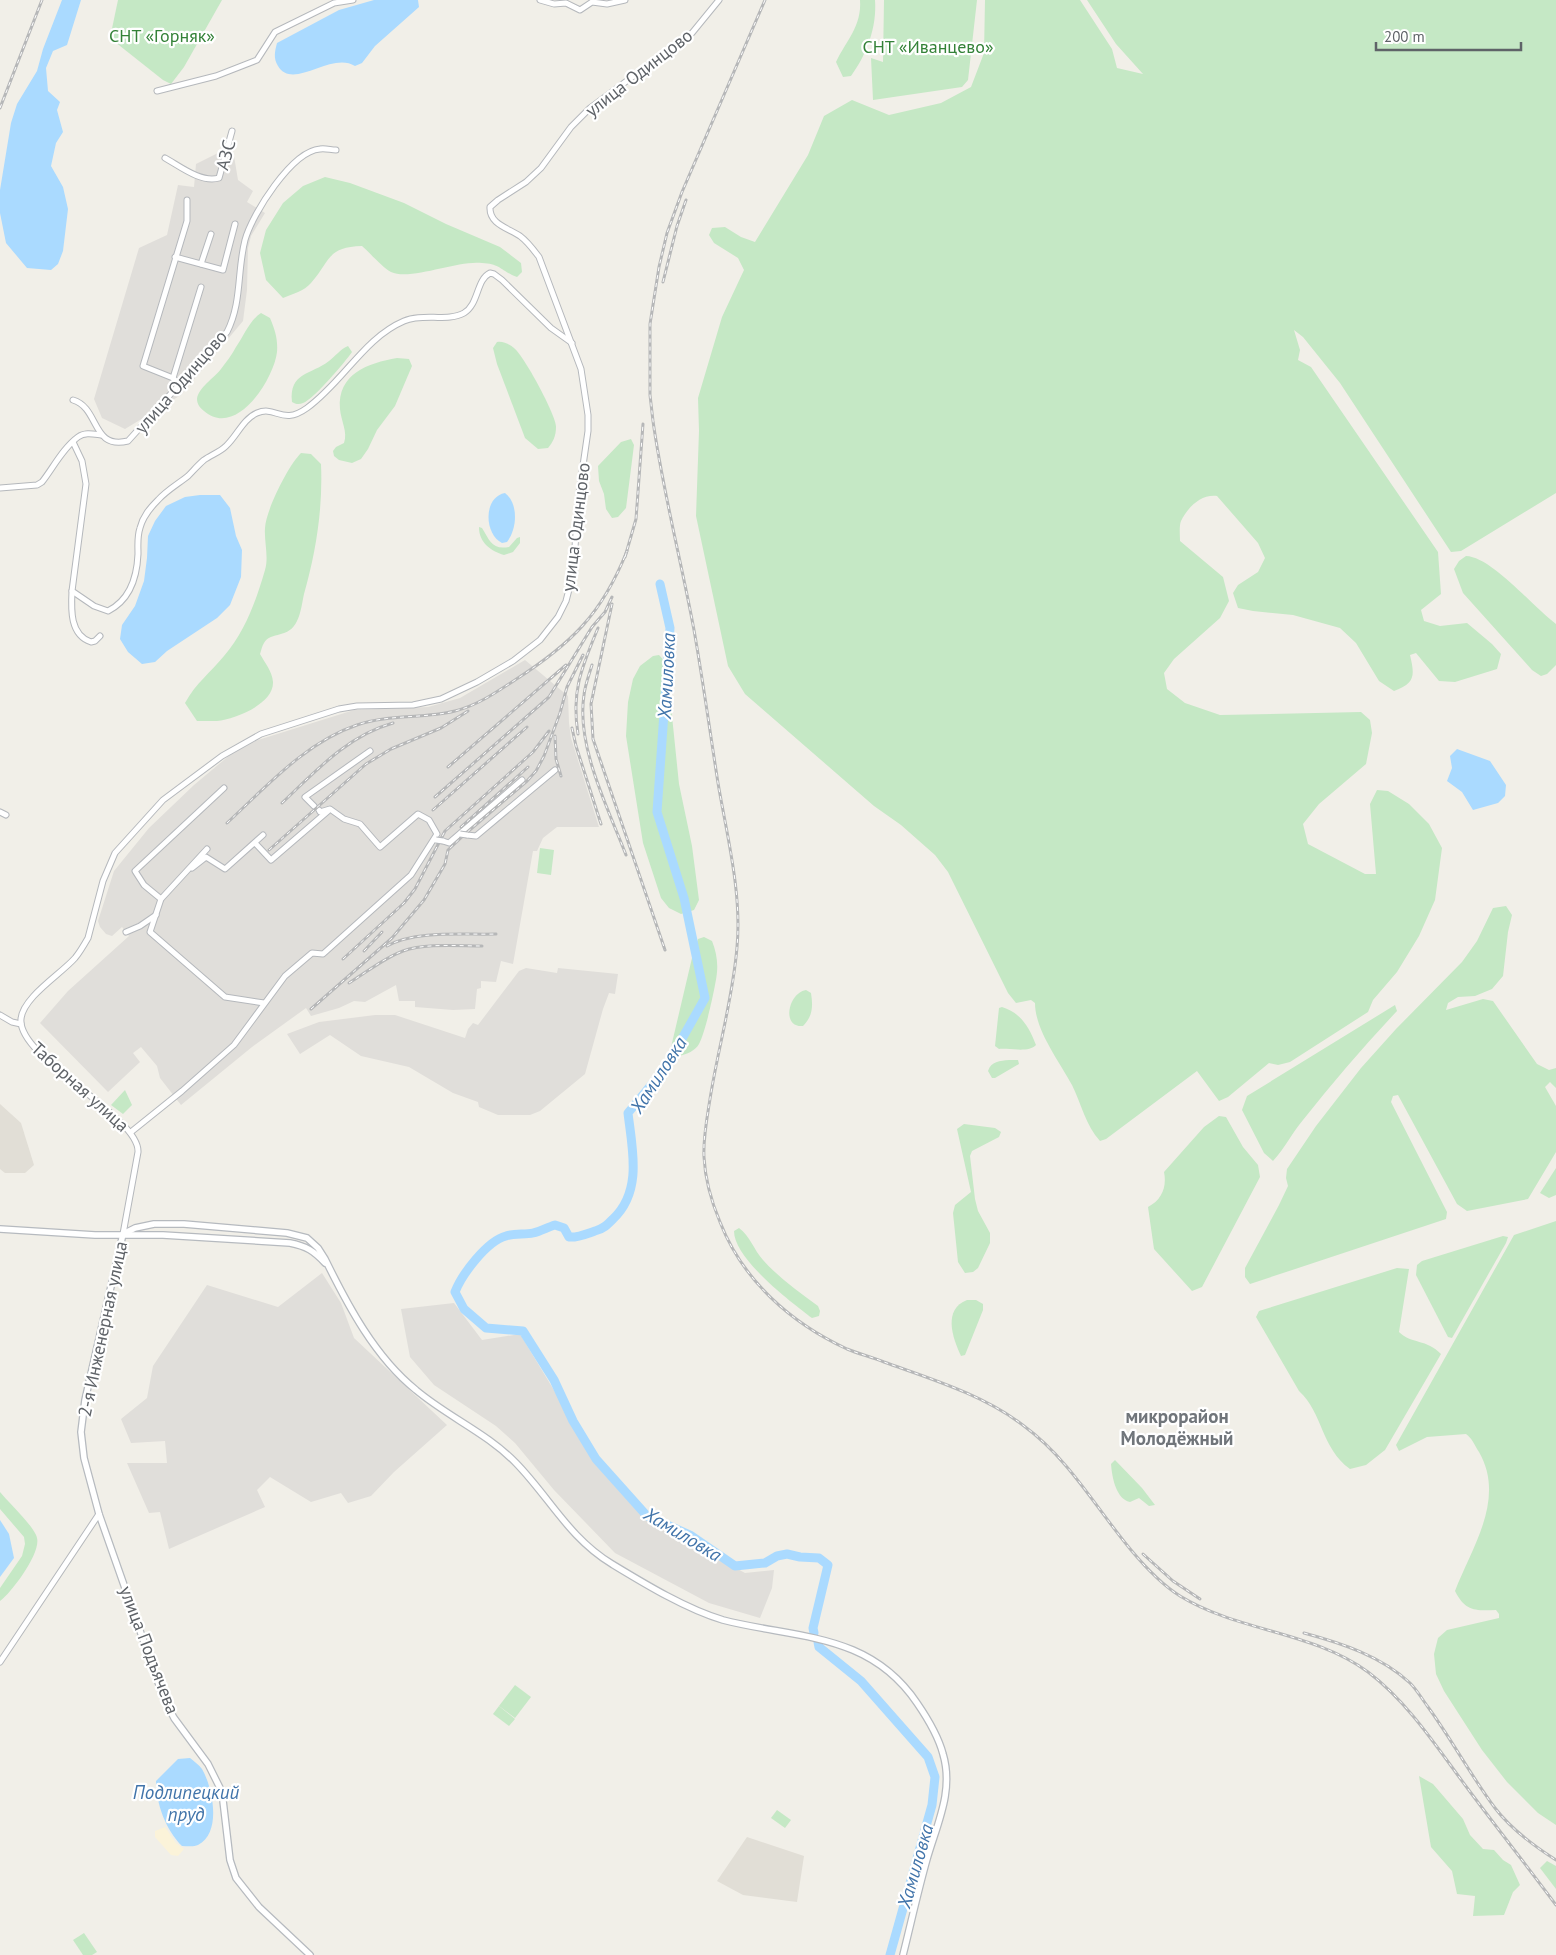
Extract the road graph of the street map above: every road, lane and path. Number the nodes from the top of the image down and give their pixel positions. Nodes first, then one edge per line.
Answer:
1 (353, 0) edge
2 (540, 0) edge
3 (624, 0) edge
4 (719, 0) edge
5 (157, 91) dead end
6 (232, 131) dead end
7 (336, 150) dead end
8 (165, 158) dead end
9 (187, 200) dead end
10 (235, 224) dead end
11 (211, 234) dead end
12 (175, 257) junction
13 (201, 264) junction
14 (201, 287) dead end
15 (572, 344) junction
16 (173, 378) junction
17 (180, 385) junction
18 (73, 400) dead end
19 (101, 435) junction
20 (73, 442) junction
21 (0, 488) edge
22 (72, 591) junction
23 (100, 636) dead end
24 (370, 751) dead end
25 (555, 770) dead end
26 (522, 780) dead end
27 (224, 788) dead end
28 (314, 806) dead end
29 (330, 809) junction
30 (319, 810) dead end
31 (460, 834) junction
32 (263, 836) dead end
33 (435, 839) junction
34 (254, 843) junction
35 (207, 849) dead end
36 (184, 874) junction
37 (161, 899) junction
38 (156, 915) junction
39 (126, 932) dead end
40 (264, 1003) junction
41 (0, 1015) edge
42 (21, 1024) junction
43 (130, 1132) junction
44 (138, 1144) joint
45 (0, 1229) edge
46 (123, 1234) junction
47 (331, 1270) junction
48 (99, 1514) junction
49 (0, 1662) edge
50 (306, 1954) edge
51 (903, 1955) edge

1 - 5 street
2 - 3 street
4 - 15 street, улица Одинцово
6 - 8 street, АЗС
7 - 17 street, улица Одинцово
9 - 12 street
10 - 13 street
11 - 13 street
12 - 13 street
12 - 16 street
14 - 16 street
15 - 22 street
15 - 42 street, улица Одинцово
16 - 17 street
17 - 19 street, улица Одинцово
18 - 19 street
19 - 20 street
20 - 21 street
20 - 22 street
22 - 23 street
24 - 28 street
25 - 31 street, bridge
26 - 31 street
27 - 37 street
29 - 30 street
29 - 33 street
29 - 34 street
31 - 33 street, bridge
32 - 34 street
33 - 40 street
34 - 36 street
35 - 36 street
36 - 37 street
37 - 38 street
38 - 39 street
38 - 40 street
40 - 43 street
41 - 42 street, Таборная улица
42 - 43 street, Таборная улица
43 - 44 street, Таборная улица
44 - 46 street, 2-я Инженерная улица
45 - 46 main road
46 - 47 main road
46 - 47 main road
46 - 48 main road, 2-я Инженерная улица
47 - 51 main road
48 - 49 street
48 - 50 main road, улица Подъячева

